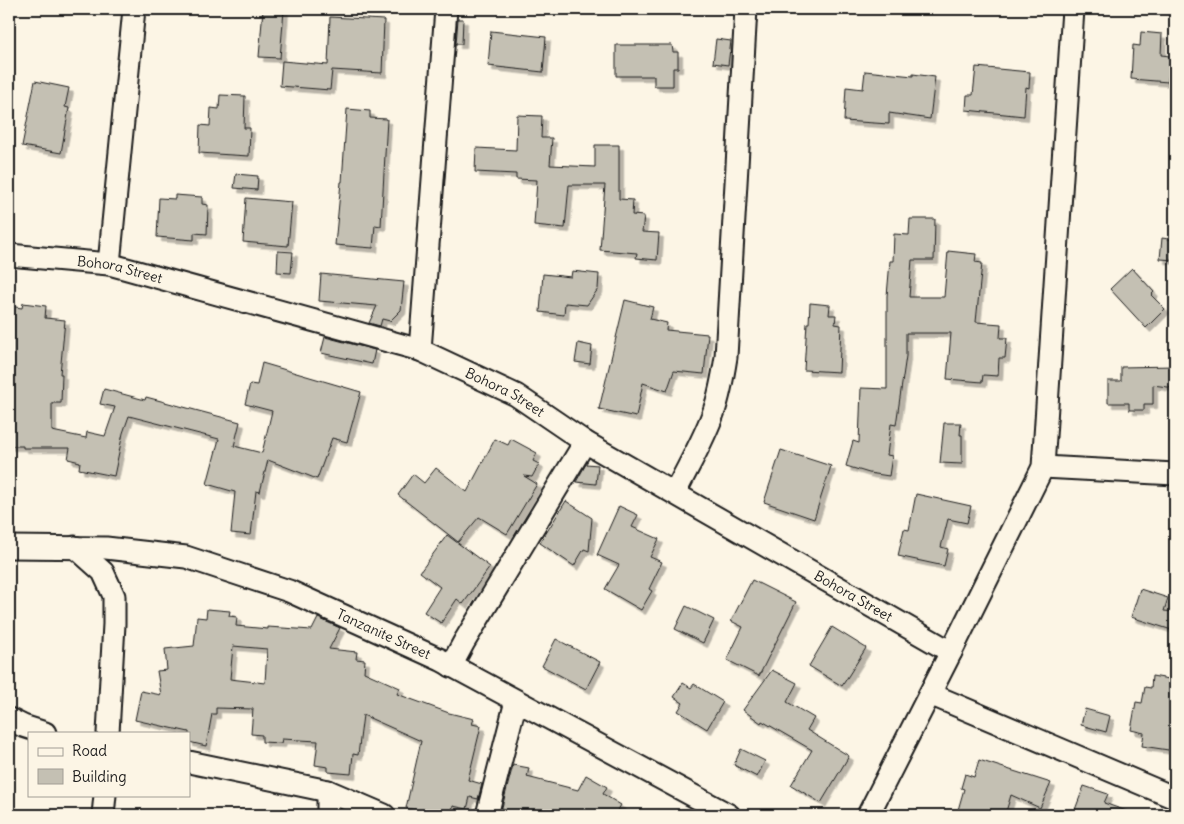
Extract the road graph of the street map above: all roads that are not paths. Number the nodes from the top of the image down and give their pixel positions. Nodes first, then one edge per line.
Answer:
1 (134, 9) edge
2 (446, 9) edge
3 (746, 9) edge
4 (1073, 9) edge
5 (9, 256) edge
6 (109, 264) junction
7 (420, 350) junction
8 (585, 442) junction
9 (1043, 467) junction
10 (1175, 474) edge
11 (675, 493) junction
12 (9, 547) edge
13 (75, 548) junction
14 (951, 652) junction
15 (451, 666) junction
16 (930, 694) junction
17 (516, 701) junction
18 (9, 719) edge
19 (42, 732) edge
20 (109, 732) edge
21 (190, 762) edge
22 (328, 791) junction
23 (104, 796) edge
24 (1175, 798) edge
25 (103, 815) edge
26 (328, 815) edge
27 (384, 815) edge
28 (487, 815) edge
29 (729, 815) edge
30 (868, 815) edge

1 - 6 street
2 - 7 street
3 - 11 street
4 - 9 street
5 - 6 street, Bohora Street
6 - 7 street, Bohora Street
7 - 8 street, Bohora Street
8 - 11 street, Bohora Street
8 - 15 street
9 - 10 street
9 - 14 street
11 - 14 street, Bohora Street
12 - 13 street, Tanzanite Street
13 - 15 street, Tanzanite Street
13 - 20 street
14 - 16 street
15 - 17 street, Tanzanite Street
16 - 24 street
16 - 30 street
17 - 28 street
17 - 29 street, Tanzanite Street
18 - 19 street
21 - 22 street
22 - 26 street
22 - 27 street
23 - 25 street

